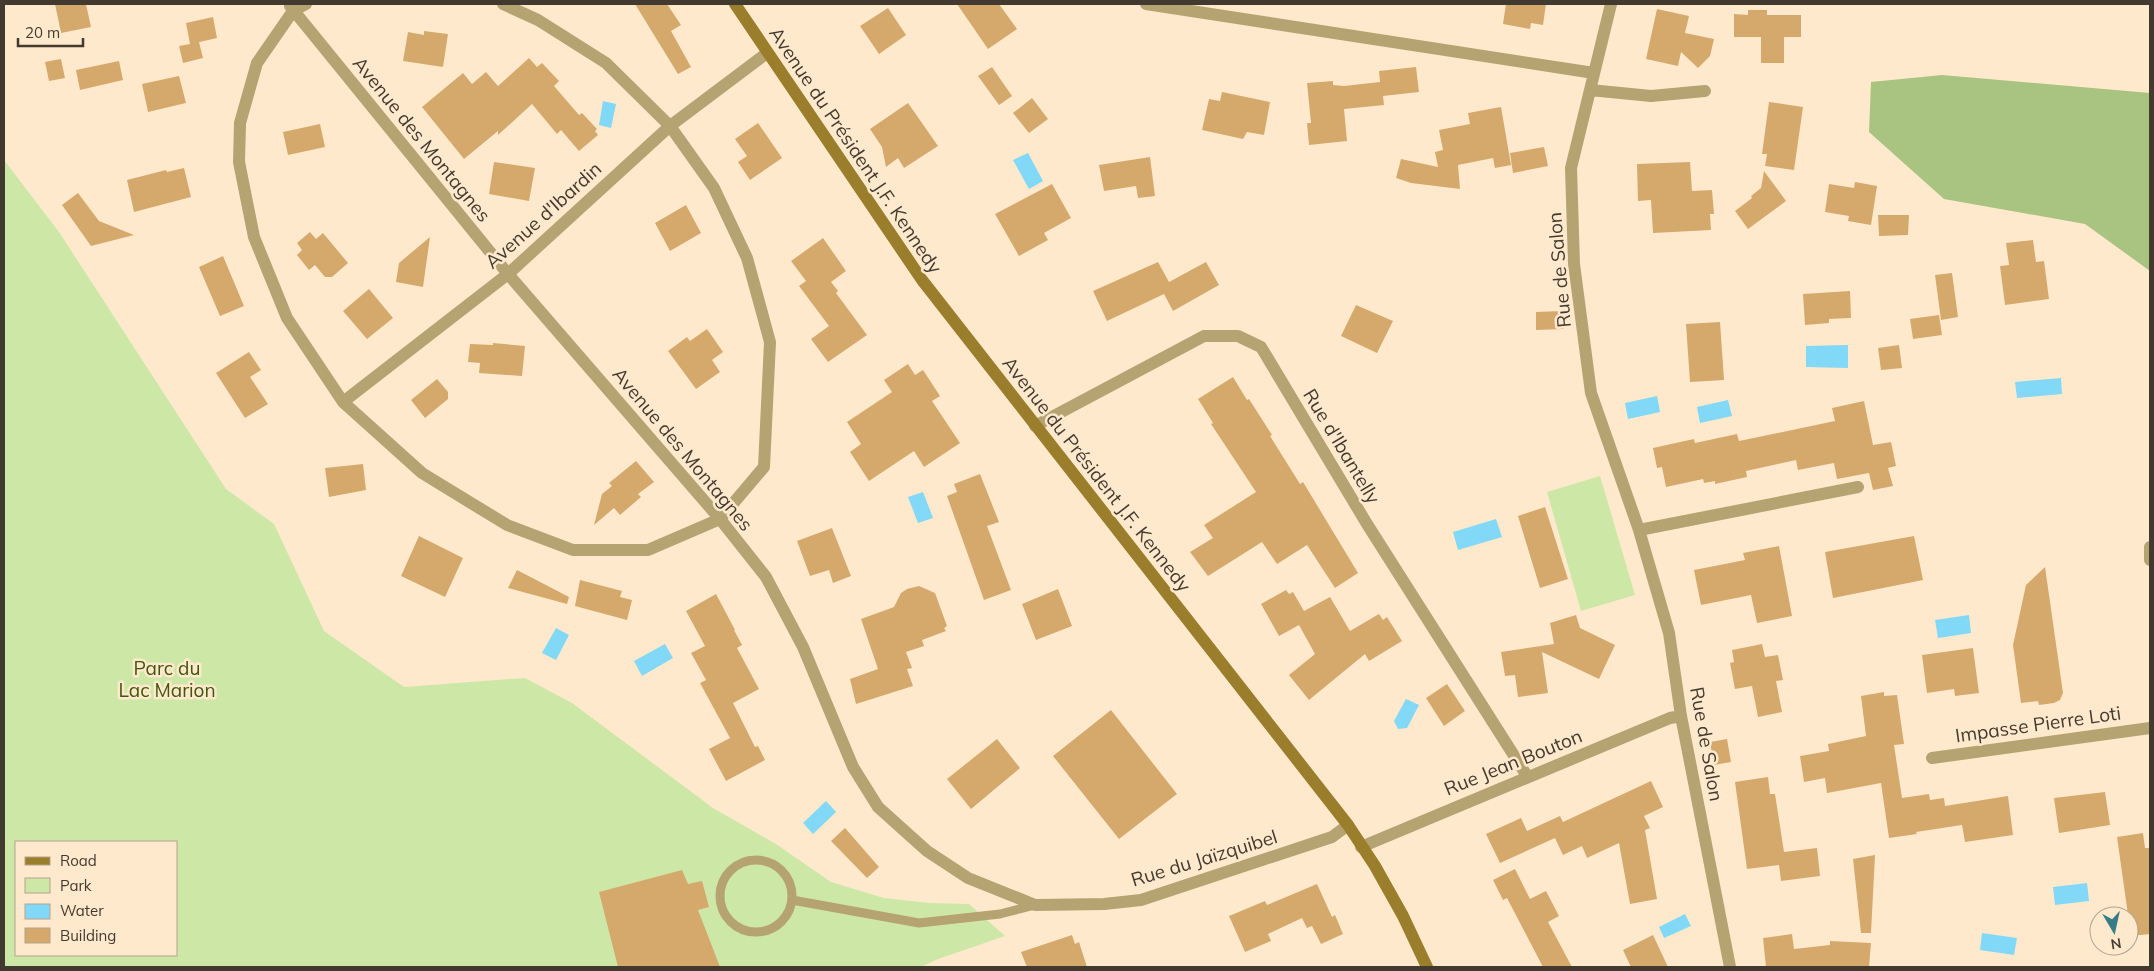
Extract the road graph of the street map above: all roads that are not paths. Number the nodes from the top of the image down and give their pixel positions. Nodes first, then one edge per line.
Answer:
1 (306, 4) edge
2 (503, 4) edge
3 (735, 4) edge
4 (1146, 4) edge
5 (1611, 4) edge
6 (291, 7) edge
7 (767, 53) junction
8 (1594, 73) junction
9 (1590, 90) junction
10 (1705, 91) dead end
11 (670, 126) junction
12 (508, 274) junction
13 (343, 402) junction
14 (1035, 426) junction
15 (1858, 487) dead end
16 (720, 519) junction
17 (1639, 530) junction
18 (2150, 547) edge
19 (2150, 560) edge
20 (1682, 716) junction
21 (2150, 728) edge
22 (1932, 758) dead end
23 (1527, 776) junction
24 (1348, 825) junction
25 (1361, 847) junction
26 (792, 900) junction
27 (1035, 904) junction
28 (1427, 967) edge
29 (1730, 967) edge

1 - 6 street
2 - 11 street
3 - 7 street, Avenue du Président J.F. Kennedy
4 - 8 street
5 - 8 street, Rue de Salon
6 - 12 street, Avenue des Montagnes
6 - 13 street
7 - 11 street, Avenue d'Ibardin
7 - 14 street, Avenue du Président J.F. Kennedy
8 - 9 street, Rue de Salon
9 - 10 street
9 - 17 street, Rue de Salon
11 - 12 street, Avenue d'Ibardin
11 - 16 street
12 - 13 street, Avenue d'Ibardin
12 - 16 street, Avenue des Montagnes
13 - 16 street
14 - 23 street, Rue d'Ibantelly
14 - 24 street, Avenue du Président J.F. Kennedy
15 - 17 street
16 - 27 street, Avenue des Montagnes
17 - 20 street, Rue de Salon
18 - 19 street
20 - 23 street, Rue Jean Bouton
20 - 29 street, Rue de Salon
21 - 22 street, Impasse Pierre Loti
23 - 25 street, Rue Jean Bouton
24 - 25 street, Avenue du Président J.F. Kennedy
24 - 27 street, Rue du Jaïzquibel
25 - 28 street, Avenue du Président J.F. Kennedy
26 - 26 lane
26 - 27 lane

